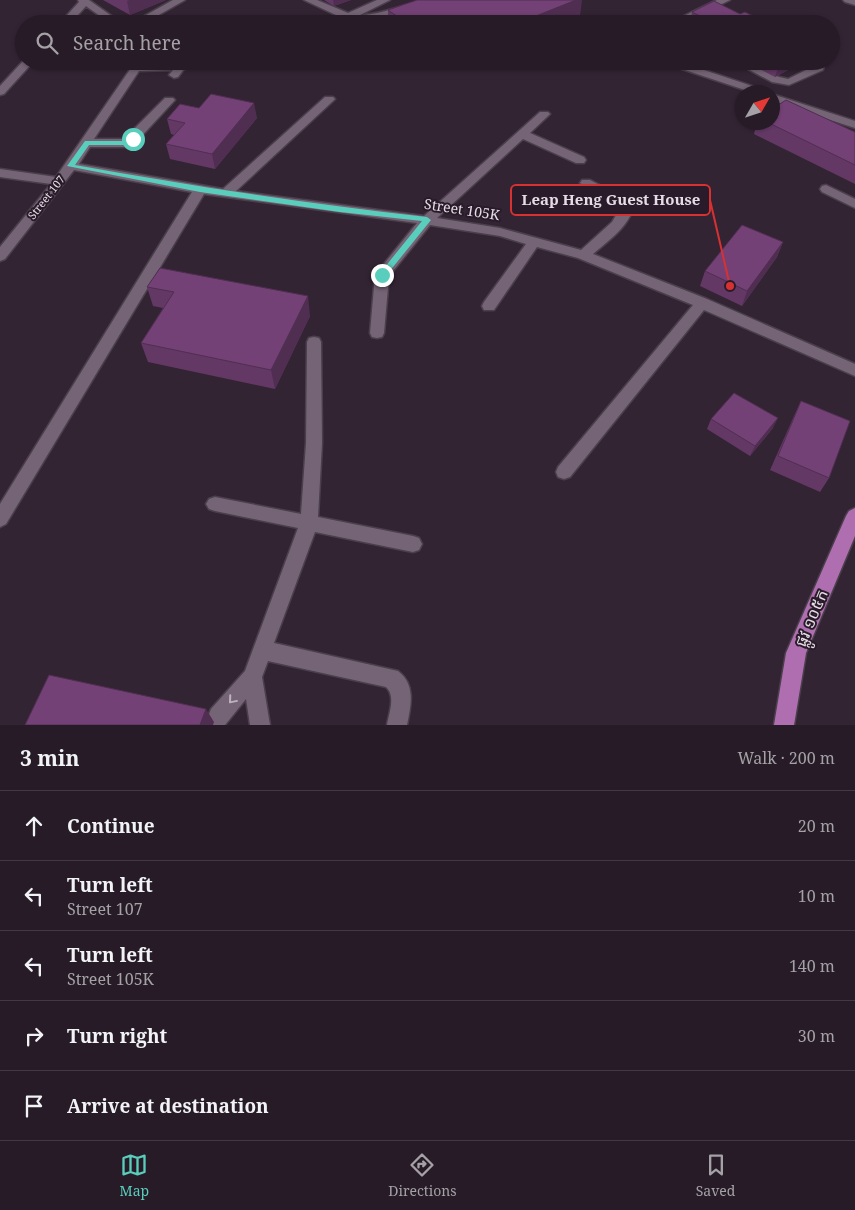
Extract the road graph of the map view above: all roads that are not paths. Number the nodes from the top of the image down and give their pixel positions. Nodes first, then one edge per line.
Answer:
1 (180, 0) edge
2 (309, 0) edge
3 (385, 0) edge
4 (725, 0) edge
5 (848, 0) edge
6 (84, 1) edge
7 (426, 1) edge
8 (855, 2) edge
9 (714, 5) junction
10 (730, 12) edge
11 (72, 15) edge
12 (105, 15) edge
13 (152, 15) edge
14 (347, 15) edge
15 (352, 15) edge
16 (387, 15) edge
17 (692, 15) edge
18 (21, 70) edge
19 (132, 70) edge
20 (695, 70) edge
21 (756, 70) edge
22 (815, 70) edge
23 (739, 85) edge
24 (0, 92) edge
25 (329, 98) dead end
26 (169, 100) dead end
27 (780, 100) edge
28 (544, 114) dead end
29 (855, 125) edge
30 (522, 134) junction
31 (87, 143) junction
32 (580, 160) dead end
33 (70, 166) junction
34 (0, 173) edge
35 (59, 181) junction
36 (586, 183) dead end
37 (826, 189) dead end
38 (200, 190) junction
39 (226, 193) junction
40 (855, 204) edge
41 (427, 220) junction
42 (534, 242) junction
43 (583, 255) junction
44 (0, 256) edge
45 (702, 304) junction
46 (489, 306) dead end
47 (376, 333) dead end
48 (314, 342) dead end
49 (855, 370) edge
50 (564, 472) dead end
51 (215, 504) dead end
52 (855, 516) edge
53 (0, 519) edge
54 (309, 523) junction
55 (413, 544) dead end
56 (262, 650) junction
57 (252, 676) junction
58 (215, 725) edge
59 (260, 725) edge
60 (397, 725) edge
61 (784, 725) edge

1 - 13 street
2 - 14 street
3 - 15 street
4 - 9 street
5 - 8 street
6 - 11 street
6 - 12 street
7 - 16 street
9 - 10 street
9 - 17 street
18 - 24 street
19 - 31 street, Street 107
20 - 23 street
21 - 22 street
25 - 39 street
26 - 31 street
27 - 29 street
28 - 30 street
30 - 32 street
30 - 41 street
31 - 33 street, Street 107
33 - 35 street, Street 107
33 - 38 street, Street 105K
34 - 35 street
35 - 44 street, Street 107
36 - 43 street
37 - 40 street
38 - 39 street, Street 105K
38 - 53 street
39 - 41 street, Street 105K
41 - 42 street, Street 105K
41 - 47 street
42 - 43 street, Street 105K
42 - 46 street
43 - 45 street, Street 105K
45 - 49 street, Street 105K
45 - 50 street
48 - 54 street
51 - 54 street
52 - 61 main road, ផ្លូវ ១០៥ក
54 - 55 street
54 - 56 street
56 - 57 street
56 - 60 street
57 -> 58 street
57 - 59 street

